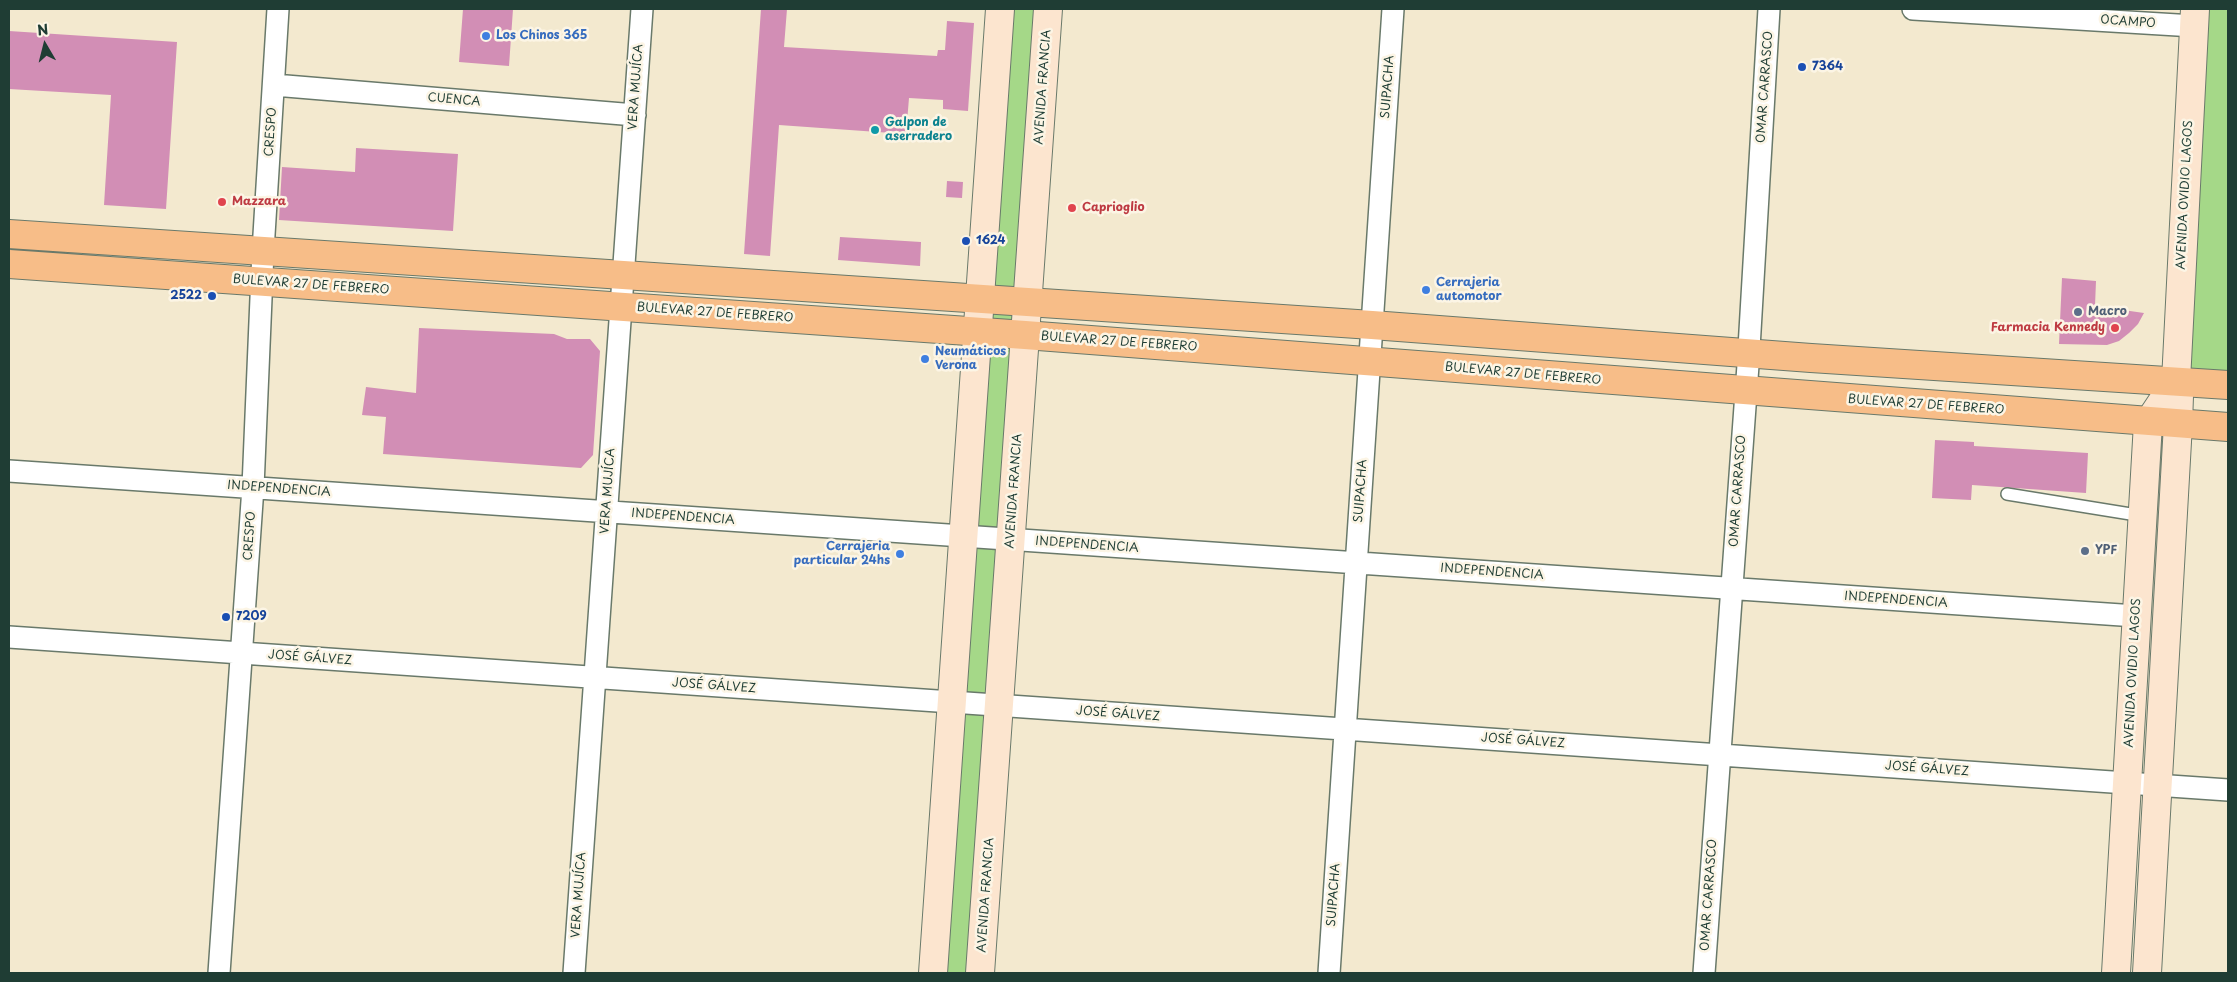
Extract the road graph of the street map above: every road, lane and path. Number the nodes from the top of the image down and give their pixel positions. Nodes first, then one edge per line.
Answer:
1 (278, 9) edge
2 (642, 9) edge
3 (1000, 9) edge
4 (1048, 9) edge
5 (1393, 9) edge
6 (1770, 9) edge
7 (1913, 9) edge
8 (2194, 18) edge
9 (274, 85) junction
10 (634, 115) junction
11 (9, 234) edge
12 (263, 251) junction
13 (9, 264) edge
14 (623, 276) junction
15 (262, 282) junction
16 (980, 299) junction
17 (1027, 302) junction
18 (621, 307) junction
19 (1372, 325) junction
20 (978, 332) junction
21 (1025, 335) junction
22 (1748, 354) junction
23 (1369, 362) junction
24 (2176, 381) junction
25 (2228, 384) edge
26 (1745, 391) junction
27 (2148, 423) junction
28 (2178, 424) junction
29 (2228, 427) edge
30 (9, 471) edge
31 (253, 488) junction
32 (2008, 494) dead end
33 (606, 512) junction
34 (2142, 516) junction
35 (963, 536) junction
36 (1011, 539) junction
37 (1356, 563) junction
38 (1731, 588) junction
39 (2136, 616) junction
40 (9, 637) edge
41 (242, 653) junction
42 (595, 677) junction
43 (952, 702) junction
44 (999, 705) junction
45 (1345, 729) junction
46 (1720, 755) junction
47 (2127, 783) junction
48 (2158, 785) junction
49 (2228, 790) edge
50 (219, 973) edge
51 (574, 973) edge
52 (933, 973) edge
53 (980, 973) edge
54 (1329, 973) edge
55 (1704, 973) edge
56 (2116, 973) edge
57 (2147, 973) edge

1 - 9 street, CRESPO
2 - 10 street, VERA MUJÍCA
3 - 16 main road
4 - 17 main road, AVENIDA FRANCIA
5 - 19 street, SUIPACHA
6 - 22 street, OMAR CARRASCO
7 - 8 street, OCAMPO
8 - 24 main road, AVENIDA OVIDIO LAGOS
9 - 10 street, CUENCA
9 - 12 street, CRESPO
10 - 14 street, VERA MUJÍCA
11 - 12 main road
12 - 14 main road
12 - 15 street, CRESPO
13 - 15 main road, BULEVAR 27 DE FEBRERO
14 - 16 main road
14 - 18 street, VERA MUJÍCA
15 - 18 main road, BULEVAR 27 DE FEBRERO
15 - 31 street, CRESPO
16 - 17 main road
16 - 20 main road
17 - 19 main road
17 - 21 main road, AVENIDA FRANCIA
18 - 20 main road, BULEVAR 27 DE FEBRERO
18 - 33 street, VERA MUJÍCA
19 - 22 main road
19 - 23 street, SUIPACHA
20 - 21 main road, BULEVAR 27 DE FEBRERO
20 - 35 main road
21 - 23 main road, BULEVAR 27 DE FEBRERO
21 - 36 main road, AVENIDA FRANCIA
22 - 24 main road
22 - 26 street, OMAR CARRASCO
23 - 26 main road, BULEVAR 27 DE FEBRERO
23 - 37 street, SUIPACHA
24 - 25 main road
24 - 27 main road, AVENIDA OVIDIO LAGOS
24 - 28 main road, AVENIDA OVIDIO LAGOS
26 - 27 main road, BULEVAR 27 DE FEBRERO
26 - 38 street, OMAR CARRASCO
27 - 28 main road, BULEVAR 27 DE FEBRERO
27 - 34 main road, AVENIDA OVIDIO LAGOS
28 - 29 main road, BULEVAR 27 DE FEBRERO
28 - 48 main road, AVENIDA OVIDIO LAGOS
30 - 31 street, INDEPENDENCIA
31 - 33 street, INDEPENDENCIA
31 - 41 street, CRESPO
32 - 34 lane
33 - 35 street, INDEPENDENCIA
33 - 42 street, VERA MUJÍCA
34 - 39 main road, AVENIDA OVIDIO LAGOS
35 - 36 street, INDEPENDENCIA
35 - 43 main road
36 - 37 street, INDEPENDENCIA
36 - 44 main road, AVENIDA FRANCIA
37 - 38 street, INDEPENDENCIA
37 - 45 street, SUIPACHA
38 - 39 street, INDEPENDENCIA
38 - 46 street, OMAR CARRASCO
39 - 47 main road, AVENIDA OVIDIO LAGOS
40 - 41 street, JOSÉ GÁLVEZ
41 - 42 street, JOSÉ GÁLVEZ
41 - 50 street, CRESPO
42 - 43 street, JOSÉ GÁLVEZ
42 - 51 street, VERA MUJÍCA
43 - 44 street, JOSÉ GÁLVEZ
43 - 52 main road
44 - 45 street, JOSÉ GÁLVEZ
44 - 53 main road, AVENIDA FRANCIA
45 - 46 street, JOSÉ GÁLVEZ
45 - 54 street, SUIPACHA
46 - 47 street, JOSÉ GÁLVEZ
46 - 55 street, OMAR CARRASCO
47 - 48 street, JOSÉ GÁLVEZ
47 - 56 main road, AVENIDA OVIDIO LAGOS
48 - 49 street, JOSÉ GÁLVEZ
48 - 57 main road, AVENIDA OVIDIO LAGOS

